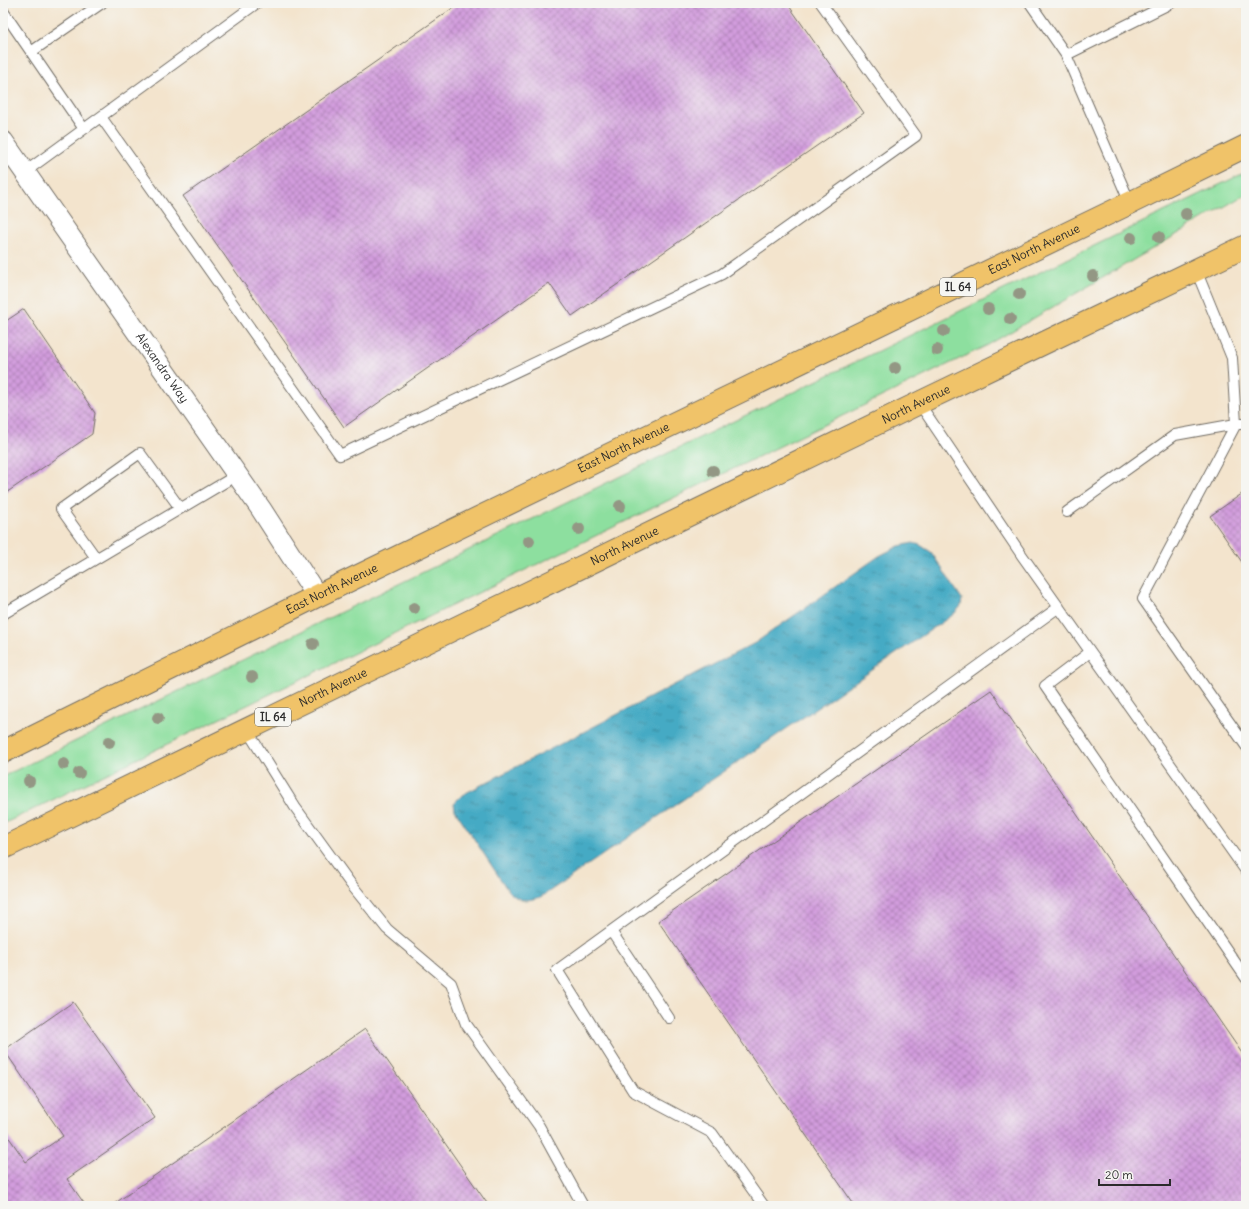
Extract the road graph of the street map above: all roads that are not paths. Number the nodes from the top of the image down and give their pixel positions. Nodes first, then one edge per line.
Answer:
1 (102, 3) edge
2 (257, 3) edge
3 (822, 3) edge
4 (1030, 3) edge
5 (1171, 3) edge
6 (3, 12) edge
7 (31, 52) junction
8 (1066, 55) junction
9 (101, 117) junction
10 (84, 129) junction
11 (3, 141) edge
12 (1246, 146) edge
13 (25, 172) junction
14 (1130, 203) junction
15 (1246, 246) edge
16 (1196, 270) junction
17 (919, 403) junction
18 (1241, 424) edge
19 (237, 475) junction
20 (180, 508) junction
21 (1067, 512) dead end
22 (96, 558) junction
23 (317, 596) junction
24 (1059, 608) junction
25 (3, 614) edge
26 (1090, 652) junction
27 (246, 730) junction
28 (1246, 746) edge
29 (3, 752) edge
30 (3, 848) edge
31 (1246, 871) edge
32 (610, 930) junction
33 (1246, 978) edge
34 (669, 1018) dead end
35 (583, 1206) edge
36 (764, 1206) edge

1 - 7 lane
2 - 9 lane
3 - 9 lane
4 - 8 lane
5 - 8 lane
6 - 7 lane
7 - 10 lane
8 - 14 lane
9 - 10 lane
10 - 13 lane
11 - 13 street, Alexandra Way
12 - 14 main road, East North Avenue / IL 64
13 - 19 street, Alexandra Way
14 - 23 main road, East North Avenue / IL 64
15 - 16 main road, North Avenue / IL 64
16 - 17 main road, North Avenue / IL 64
16 - 18 lane
17 - 24 lane
17 - 27 main road, North Avenue / IL 64
18 - 21 lane
18 - 28 lane
19 - 20 lane
19 - 23 street, Alexandra Way
20 - 22 lane
20 - 22 lane
22 - 25 lane
23 - 29 main road, East North Avenue / IL 64
24 - 26 lane
24 - 32 lane
26 - 31 lane
26 - 33 lane
27 - 30 main road, North Avenue / IL 64
27 - 35 lane
32 - 34 lane
32 - 36 lane

